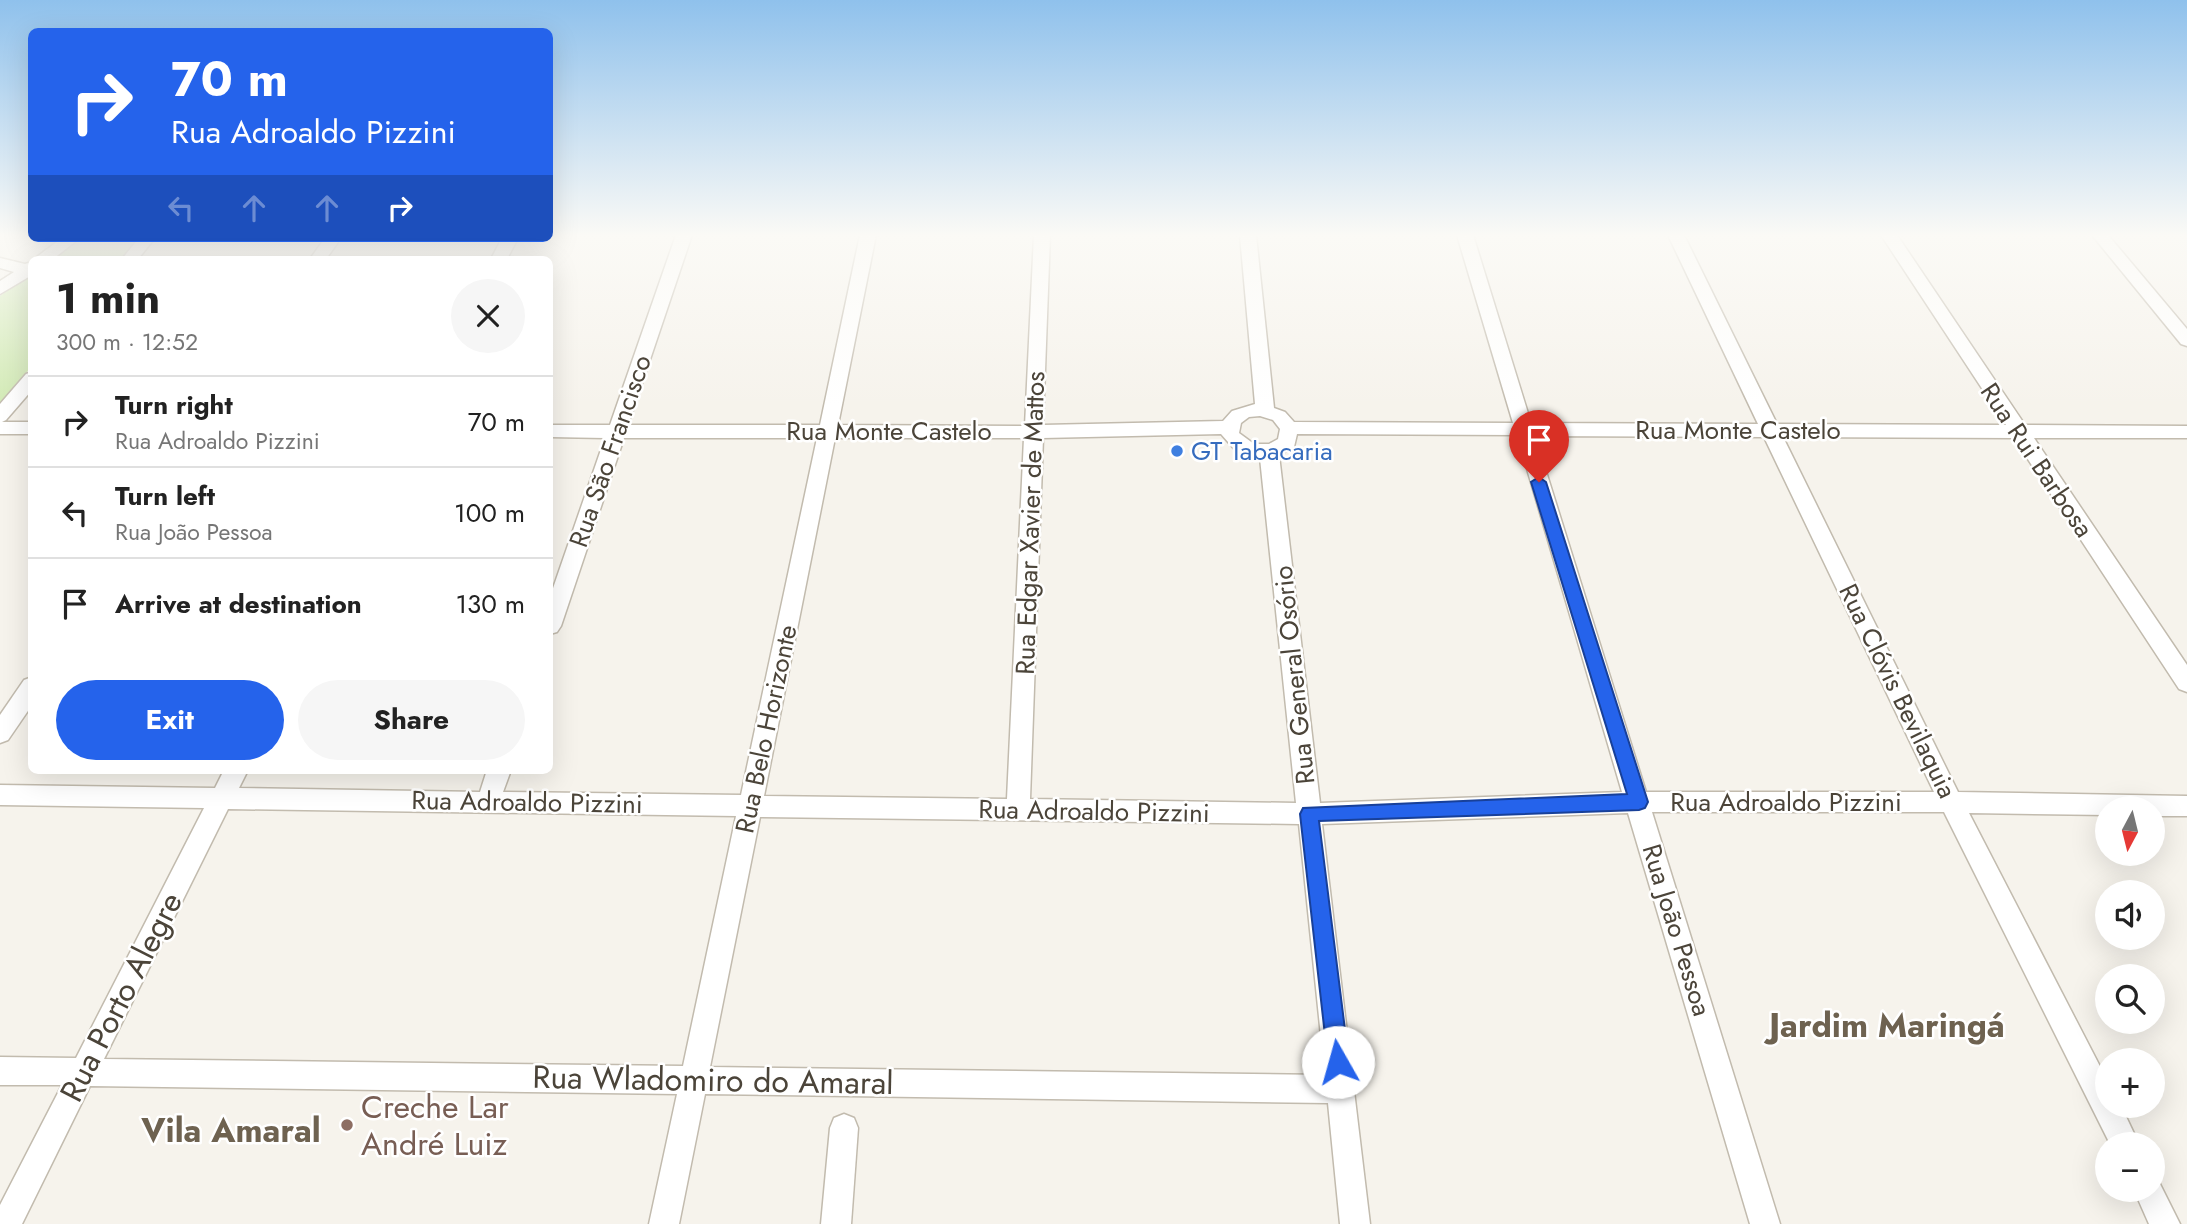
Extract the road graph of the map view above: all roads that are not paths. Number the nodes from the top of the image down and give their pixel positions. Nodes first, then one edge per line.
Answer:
1 (665, 292) edge
2 (856, 292) edge
3 (1040, 292) edge
4 (1254, 292) edge
5 (1482, 292) edge
6 (1703, 292) edge
7 (1926, 292) edge
8 (2147, 292) edge
9 (2187, 340) edge
10 (28, 383) edge
11 (1265, 411) junction
12 (0, 416) edge
13 (1229, 427) junction
14 (0, 428) edge
15 (28, 428) edge
16 (1289, 428) junction
17 (1522, 429) junction
18 (553, 430) edge
19 (828, 430) junction
20 (1769, 430) junction
21 (2017, 430) junction
22 (618, 431) junction
23 (1034, 432) junction
24 (2187, 432) edge
25 (1269, 451) junction
26 (553, 617) edge
27 (2187, 683) edge
28 (28, 692) edge
29 (0, 733) edge
30 (234, 774) edge
31 (498, 774) edge
32 (0, 795) edge
33 (220, 800) junction
34 (489, 800) junction
35 (1639, 802) junction
36 (1951, 802) junction
37 (2187, 806) edge
38 (750, 807) junction
39 (1018, 811) junction
40 (1309, 814) junction
41 (0, 1071) edge
42 (83, 1071) junction
43 (694, 1079) junction
44 (1342, 1089) junction
45 (844, 1128) dead end
46 (2118, 1132) edge
47 (2154, 1202) edge
48 (6, 1224) edge
49 (664, 1224) edge
50 (836, 1224) edge
51 (1355, 1224) edge
52 (1765, 1224) edge
53 (2165, 1224) edge

1 - 22 street, Rua São Francisco
2 - 19 street, Rua Belo Horizonte
3 - 23 street, Rua Edgar Xavier de Mattos
4 - 11 street
5 - 17 street, Rua João Pessoa
6 - 20 street, Rua Clóvis Bevilaquia
7 - 21 street, Rua Rui Barbosa
8 - 9 street
10 - 12 street
11 - 13 street
11 - 16 street
13 - 23 street, Rua Monte Castelo
13 - 25 street
14 - 15 street
16 - 17 street, Rua Monte Castelo
16 - 25 street
17 - 20 street, Rua Monte Castelo
17 - 35 street, Rua João Pessoa
18 - 22 street, Rua Monte Castelo
19 - 22 street, Rua Monte Castelo
19 - 23 street, Rua Monte Castelo
19 - 38 street, Rua Belo Horizonte
20 - 21 street, Rua Monte Castelo
20 - 36 street, Rua Clóvis Bevilaquia
21 - 24 street, Rua Monte Castelo
21 - 27 street, Rua Rui Barbosa
22 - 26 street, Rua São Francisco
23 - 39 street, Rua Edgar Xavier de Mattos
25 - 40 street, Rua General Osório
28 - 29 street
30 - 33 street, Rua Porto Alegre
31 - 34 street
32 - 33 street, Rua Adroaldo Pizzini
33 - 34 street, Rua Adroaldo Pizzini
33 - 42 street, Rua Porto Alegre
34 - 38 street, Rua Adroaldo Pizzini
35 - 36 street, Rua Adroaldo Pizzini
35 - 40 street, Rua Adroaldo Pizzini
35 - 52 street, Rua João Pessoa
36 - 37 street, Rua Adroaldo Pizzini
36 - 46 street, Rua Clóvis Bevilaquia
38 - 39 street, Rua Adroaldo Pizzini
38 - 43 street, Rua Belo Horizonte
39 - 40 street, Rua Adroaldo Pizzini
40 - 44 street, Rua General Osório
41 - 42 street, Rua Wladomiro do Amaral
42 - 43 street, Rua Wladomiro do Amaral
42 - 48 street, Rua Porto Alegre
43 - 44 street, Rua Wladomiro do Amaral
43 - 49 street, Rua Belo Horizonte
44 - 51 street, Rua General Osório
45 - 50 street
47 - 53 street

